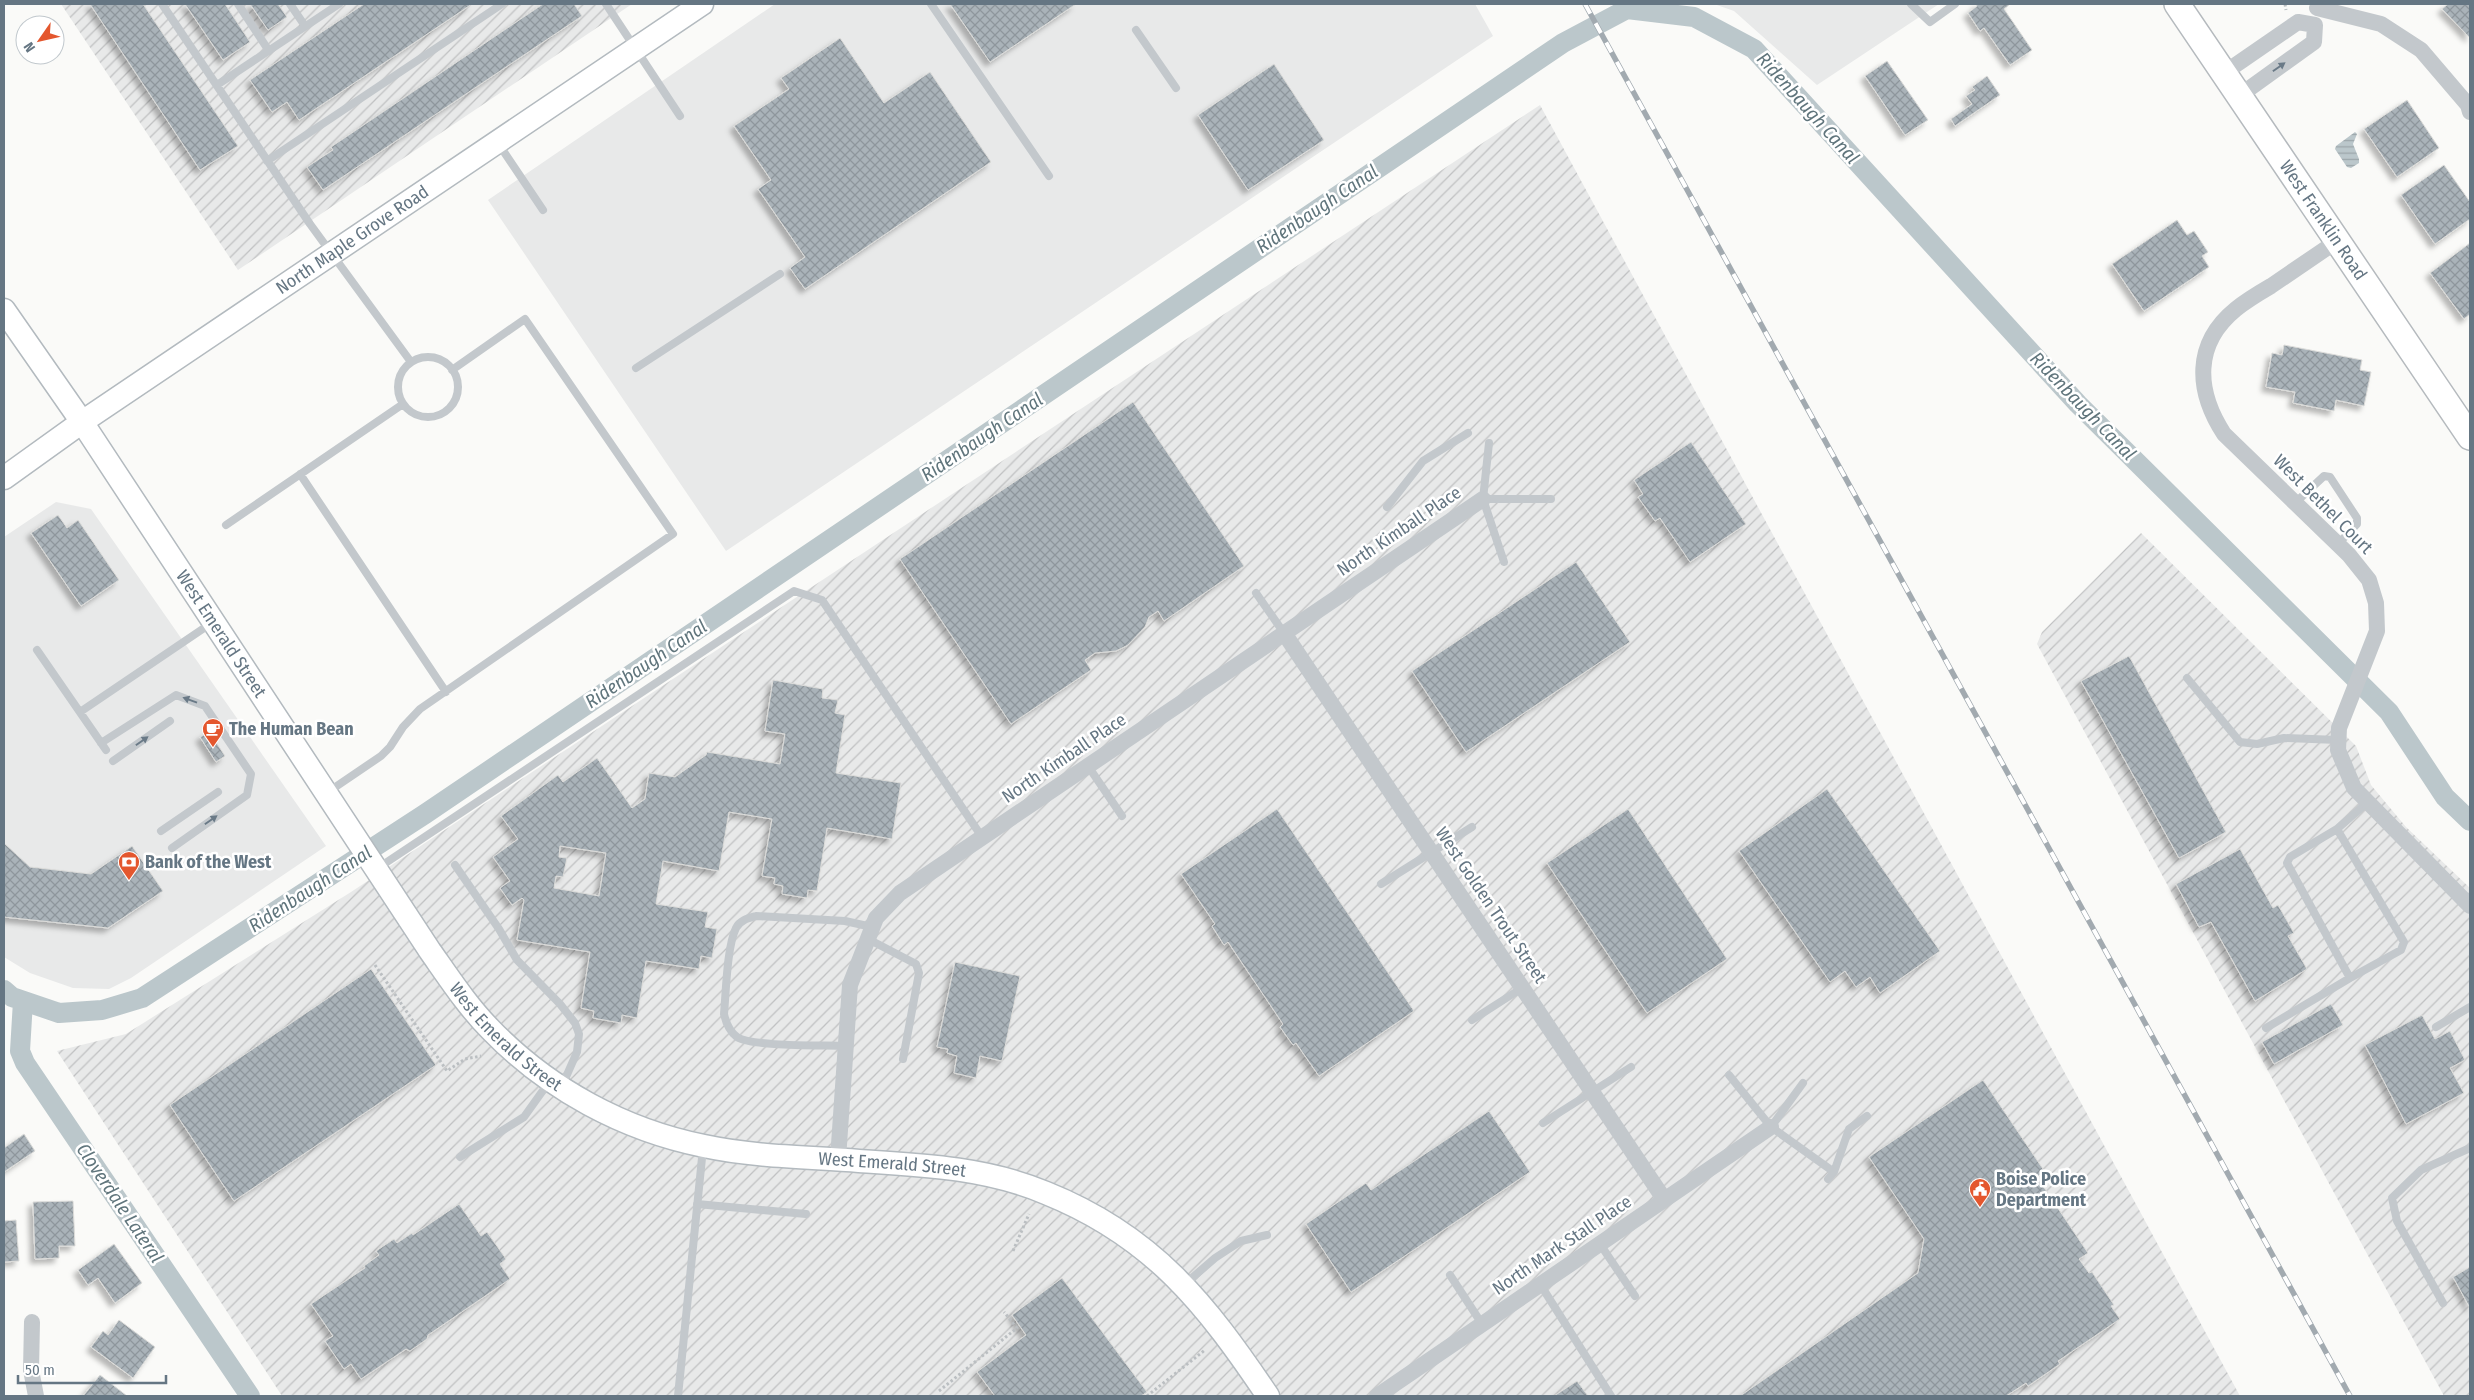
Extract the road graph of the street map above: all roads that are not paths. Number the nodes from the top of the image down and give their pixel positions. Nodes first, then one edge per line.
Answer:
1 (162, 4) edge
2 (238, 4) edge
3 (290, 4) edge
4 (339, 4) edge
5 (502, 4) edge
6 (606, 4) edge
7 (702, 4) edge
8 (931, 4) edge
9 (1911, 4) edge
10 (1955, 4) edge
11 (2177, 4) edge
12 (2318, 6) edge
13 (305, 26) junction
14 (2314, 26) junction
15 (1136, 30) dead end
16 (636, 48) junction
17 (269, 51) junction
18 (2224, 73) junction
19 (217, 86) junction
20 (1176, 88) dead end
21 (2240, 96) junction
22 (2470, 112) edge
23 (680, 116) dead end
24 (498, 142) junction
25 (267, 161) junction
26 (1049, 176) dead end
27 (543, 210) dead end
28 (2337, 241) junction
29 (333, 254) junction
30 (780, 274) dead end
31 (4, 310) edge
32 (411, 362) junction
33 (636, 368) dead end
34 (452, 370) junction
35 (403, 404) junction
36 (82, 422) junction
37 (1468, 433) dead end
38 (2470, 437) edge
39 (1489, 443) dead end
40 (300, 474) junction
41 (4, 478) edge
42 (1483, 499) junction
43 (1551, 499) dead end
44 (2295, 503) junction
45 (1387, 506) dead end
46 (226, 525) dead end
47 (2338, 544) junction
48 (1504, 562) dead end
49 (1256, 593) dead end
50 (214, 621) junction
51 (1284, 633) junction
52 (37, 650) dead end
53 (2187, 678) dead end
54 (446, 692) junction
55 (80, 712) junction
56 (170, 721) dead end
57 (2338, 740) junction
58 (113, 761) dead end
59 (1087, 766) junction
60 (218, 792) dead end
61 (326, 794) junction
62 (2368, 802) junction
63 (1122, 816) dead end
64 (1472, 827) dead end
65 (2336, 829) junction
66 (161, 831) dead end
67 (982, 837) junction
68 (172, 848) dead end
69 (1431, 852) junction
70 (455, 866) dead end
71 (375, 867) junction
72 (1380, 884) dead end
73 (2470, 906) edge
74 (870, 933) junction
75 (2350, 978) junction
76 (1522, 988) junction
77 (2470, 1007) edge
78 (1472, 1020) dead end
79 (2436, 1027) dead end
80 (2266, 1028) dead end
81 (846, 1046) junction
82 (903, 1059) dead end
83 (1631, 1067) dead end
84 (1729, 1075) dead end
85 (1803, 1083) dead end
86 (555, 1084) junction
87 (1592, 1092) junction
88 (1867, 1116) dead end
89 (1543, 1123) dead end
90 (1771, 1128) junction
91 (704, 1146) junction
92 (2470, 1148) edge
93 (460, 1156) dead end
94 (838, 1159) junction
95 (1834, 1172) junction
96 (1828, 1179) dead end
97 (1664, 1199) junction
98 (697, 1204) junction
99 (806, 1214) dead end
100 (1267, 1235) dead end
101 (1600, 1244) junction
102 (1450, 1275) dead end
103 (1540, 1284) junction
104 (1184, 1285) junction
105 (1635, 1296) dead end
106 (2443, 1304) dead end
107 (32, 1322) dead end
108 (1482, 1324) junction
109 (36, 1396) edge
110 (678, 1396) edge
111 (1268, 1396) edge
112 (1377, 1396) edge
113 (1611, 1396) edge

1 - 19 lane
2 - 17 lane
3 - 13 lane
4 - 13 lane
5 - 25 lane
6 - 16 lane
7 - 16 main road, North Maple Grove Road
8 - 26 lane
9 - 10 lane
11 - 18 main road, West Franklin Road
12 - 14 street
12 - 22 street
13 - 17 lane
14 - 18 street
21 -> 14 street
15 - 20 lane
16 - 23 lane
16 - 24 main road, North Maple Grove Road
17 - 19 lane
18 - 21 main road, West Franklin Road
19 - 25 lane
21 - 28 main road, West Franklin Road
24 - 27 lane
24 - 29 main road, North Maple Grove Road
25 - 29 lane
28 - 38 main road, West Franklin Road
28 - 44 street, West Bethel Court
29 - 32 lane
29 - 36 main road, North Maple Grove Road
30 - 33 lane
31 - 36 main road, West Emerald Street
32 - 34 lane
32 - 35 lane
34 - 35 lane
34 - 54 lane
35 - 40 lane
36 - 41 main road, North Maple Grove Road
36 - 50 main road, West Emerald Street
37 - 45 lane
39 - 42 lane
40 - 46 lane
40 - 54 lane
42 - 43 lane
42 - 48 lane
42 - 51 street, North Kimball Place
44 - 47 street, West Bethel Court
44 - 47 lane
47 - 57 street, West Bethel Court
49 - 51 lane
50 - 55 lane
50 - 61 main road, West Emerald Street
51 - 59 street, North Kimball Place
51 - 69 street, West Golden Trout Street
52 - 55 lane
53 - 57 lane
54 - 61 lane
68 -> 55 lane
58 -> 56 lane
57 - 62 street, West Bethel Court
59 - 63 lane
59 - 67 street, North Kimball Place
60 - 66 lane
61 - 71 main road, West Emerald Street
62 - 65 lane
62 - 73 street, West Bethel Court
64 - 69 lane
65 - 75 lane
65 - 75 lane
67 - 71 lane
67 - 74 street, North Kimball Place
69 - 72 lane
69 - 76 street, West Golden Trout Street
70 - 86 lane
71 - 86 main road, West Emerald Street
74 - 81 street, North Kimball Place
74 - 81 lane
74 - 82 lane
75 - 80 lane
76 - 78 lane
76 - 87 street, West Golden Trout Street
77 - 79 lane
81 - 94 street, North Kimball Place
83 - 87 lane
84 - 90 lane
85 - 90 lane
86 - 91 main road, West Emerald Street
86 - 93 lane
87 - 89 lane
87 - 97 street, West Golden Trout Street
88 - 95 lane
90 - 95 lane
90 - 97 street, North Mark Stall Place
91 - 94 main road, West Emerald Street
91 - 98 lane
92 - 106 lane
94 - 104 main road, West Emerald Street
95 - 96 lane
97 - 101 street, North Mark Stall Place
98 - 99 lane
98 - 110 lane
100 - 104 lane
101 - 103 street, North Mark Stall Place
101 - 105 lane
102 - 108 lane
103 - 108 street, North Mark Stall Place
103 - 113 lane
104 - 111 main road, West Emerald Street
107 - 109 street
108 - 112 street, North Mark Stall Place

